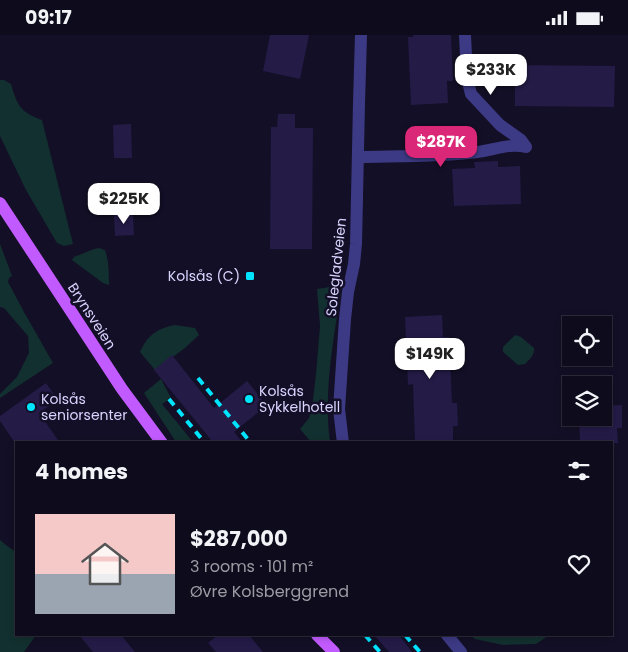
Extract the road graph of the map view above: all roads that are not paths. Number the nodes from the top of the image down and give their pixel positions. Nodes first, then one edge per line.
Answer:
1 (361, 35) edge
2 (465, 35) edge
3 (358, 157) junction
4 (0, 203) edge
5 (161, 441) edge
6 (343, 441) edge
7 (318, 636) edge
8 (448, 636) edge
9 (334, 652) edge
10 (461, 652) edge

1 - 3 street, Solegladveien
2 - 3 street
3 - 6 street, Solegladveien
4 - 5 main road, Brynsveien
7 - 9 main road
8 - 10 street

